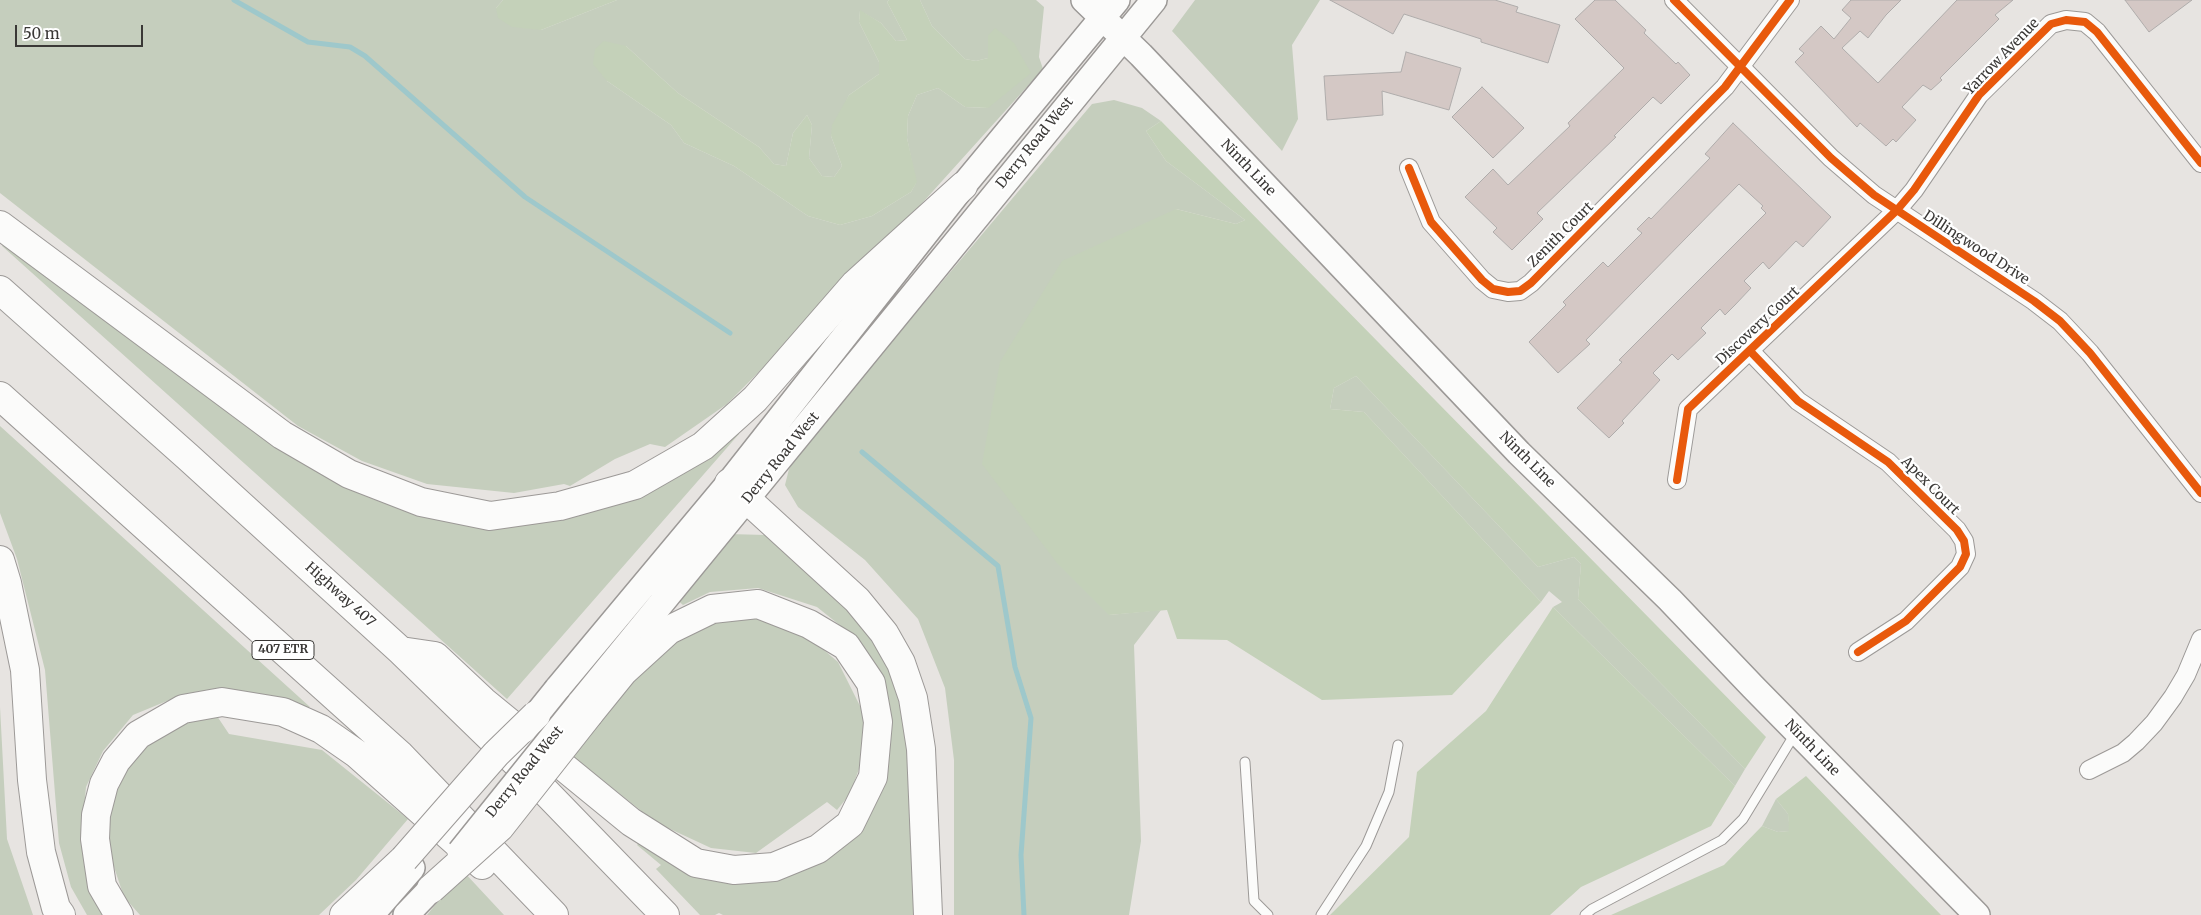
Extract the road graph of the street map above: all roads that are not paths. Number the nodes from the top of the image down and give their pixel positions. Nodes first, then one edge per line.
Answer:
1 (1084, 0) edge
2 (1154, 0) edge
3 (1674, 0) edge
4 (1790, 0) edge
5 (1110, 9) edge
6 (1122, 37) junction
7 (1740, 67) junction
8 (2201, 162) edge
9 (1409, 168) dead end
10 (963, 186) junction
11 (1896, 210) junction
12 (0, 225) edge
13 (0, 290) edge
14 (1750, 351) junction
15 (0, 396) edge
16 (1677, 480) dead end
17 (738, 491) junction
18 (2201, 492) edge
19 (0, 560) edge
20 (2201, 639) edge
21 (401, 651) junction
22 (1858, 652) dead end
23 (584, 709) junction
24 (536, 715) joint
25 (1796, 732) junction
26 (1398, 745) dead end
27 (1245, 762) dead end
28 (2089, 770) dead end
29 (408, 864) junction
30 (431, 889) joint
31 (61, 915) edge
32 (119, 915) edge
33 (344, 915) edge
34 (371, 915) edge
35 (406, 915) edge
36 (538, 915) edge
37 (554, 915) edge
38 (665, 915) edge
39 (928, 915) edge
40 (1268, 915) edge
41 (1321, 915) edge
42 (1585, 915) edge
43 (1977, 915) edge

1 - 5 main road, Ninth Line
2 - 6 main road, Derry Road West
3 - 7 street, Dillingwood Drive
4 - 7 street, Zenith Court
5 - 6 main road, Ninth Line
5 - 10 main road, Derry Road West
6 - 17 main road, Derry Road West
6 - 25 main road, Ninth Line
7 - 9 street, Zenith Court
7 - 11 street, Dillingwood Drive
8 - 11 street, Yarrow Avenue
10 - 12 highway
10 - 17 main road, Derry Road West
11 - 14 street, Discovery Court
11 - 18 street, Dillingwood Drive
13 - 21 highway, Highway 407
14 - 16 street, Discovery Court
14 - 22 street, Apex Court
15 - 37 highway, 407 ETR
17 - 23 main road, Derry Road West
17 - 24 main road, Derry Road West, bridge
17 - 39 highway
19 - 31 highway
20 - 28 street
21 - 23 highway
21 - 38 highway, Highway 407
23 - 30 highway, bridge
24 - 29 highway, bridge
25 - 42 lane
25 - 43 main road, Ninth Line
26 - 41 lane
27 - 40 lane
29 - 33 highway
29 - 34 main road
30 - 35 main road
32 - 36 highway

